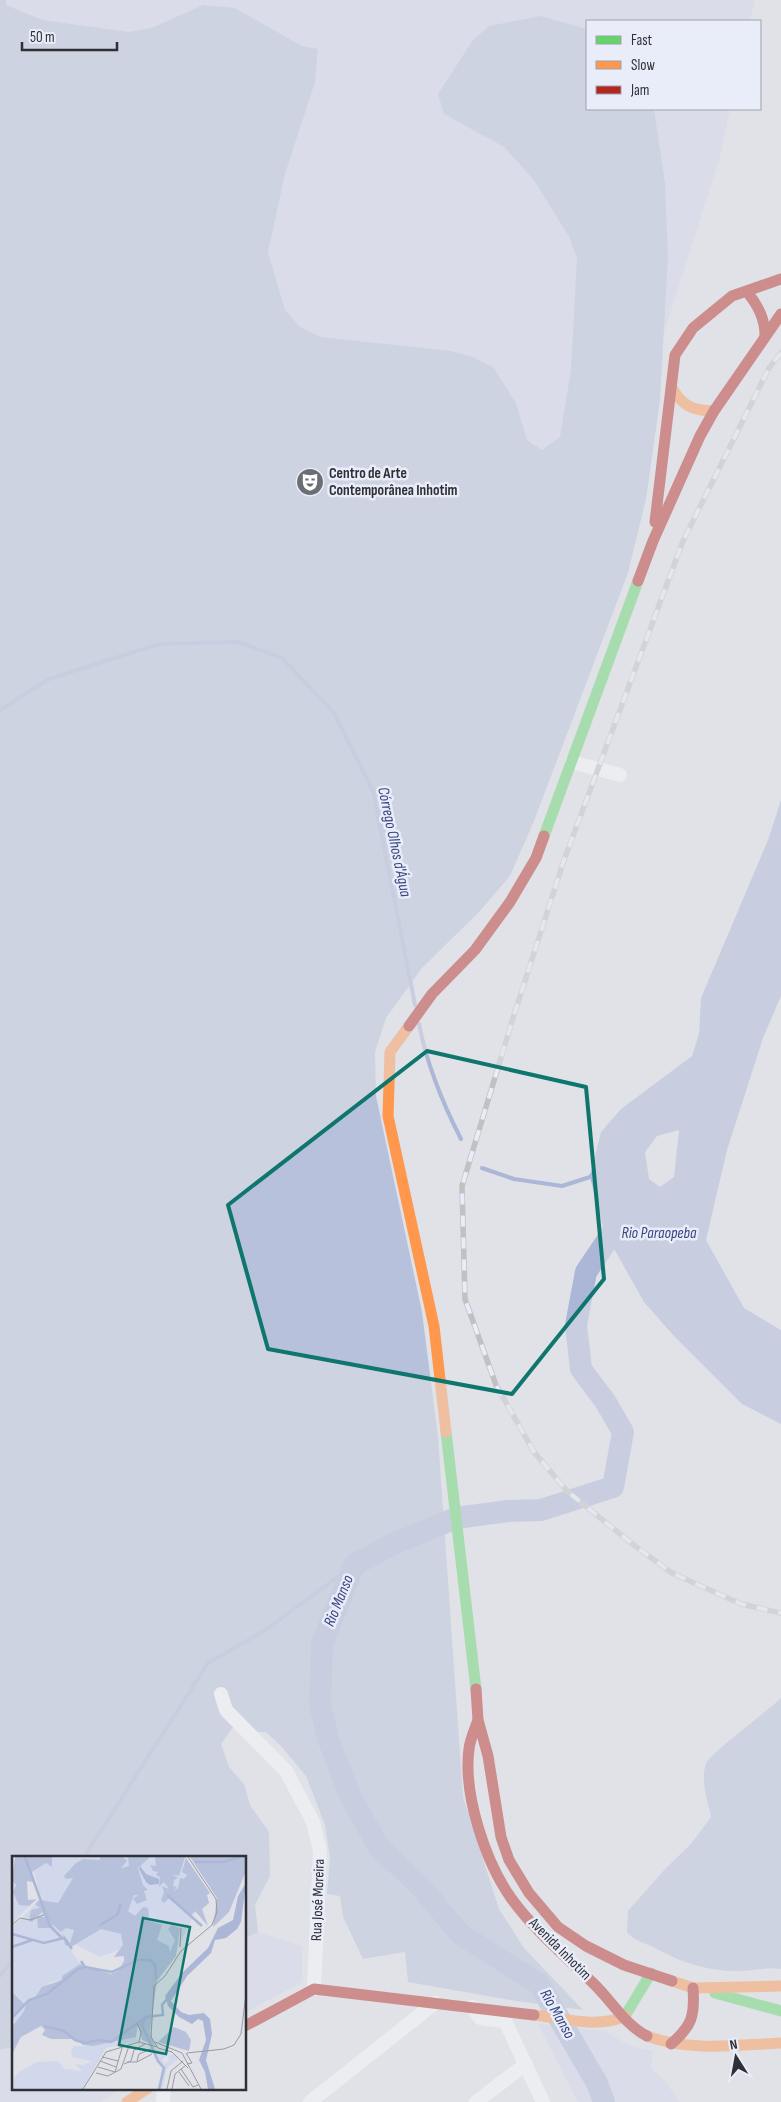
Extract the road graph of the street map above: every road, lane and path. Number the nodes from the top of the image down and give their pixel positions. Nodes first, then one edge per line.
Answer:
1 (781, 279) edge
2 (747, 292) junction
3 (781, 314) edge
4 (765, 335) junction
5 (671, 386) junction
6 (714, 411) junction
7 (653, 541) junction
8 (572, 762) junction
9 (620, 775) dead end
10 (221, 1694) dead end
11 (478, 1720) junction
12 (651, 1973) junction
13 (781, 1986) edge
14 (693, 1988) junction
15 (314, 1989) junction
16 (434, 2003) junction
17 (472, 2007) junction
18 (781, 2011) edge
19 (625, 2016) junction
20 (246, 2025) edge
21 (781, 2043) edge
22 (671, 2044) junction
23 (526, 2064) junction
24 (145, 2090) edge
25 (127, 2102) edge
26 (310, 2102) edge
27 (476, 2102) edge
28 (544, 2102) edge

1 - 2 main road
2 - 4 main road
2 - 5 main road
3 - 4 main road
4 - 6 main road
5 - 6 main road
5 - 7 main road
6 - 7 main road
7 - 8 main road, Avenida Inhotim
8 - 9 street
8 - 11 main road, Avenida Inhotim
10 - 15 street, Rua José Moreira
11 - 12 main road, Avenida Inhotim
11 - 19 main road, Avenida Inhotim
12 - 14 main road, Avenida Inhotim
12 - 19 main road
13 - 14 main road, Avenida Inhotim
14 - 18 main road
14 - 22 main road
15 - 16 main road
15 - 20 main road
16 - 17 main road
16 - 26 street
17 - 19 main road
17 - 23 street
19 - 22 main road, Avenida Inhotim
21 - 22 main road, Avenida Inhotim
23 - 27 street
23 - 28 street
24 - 25 main road

